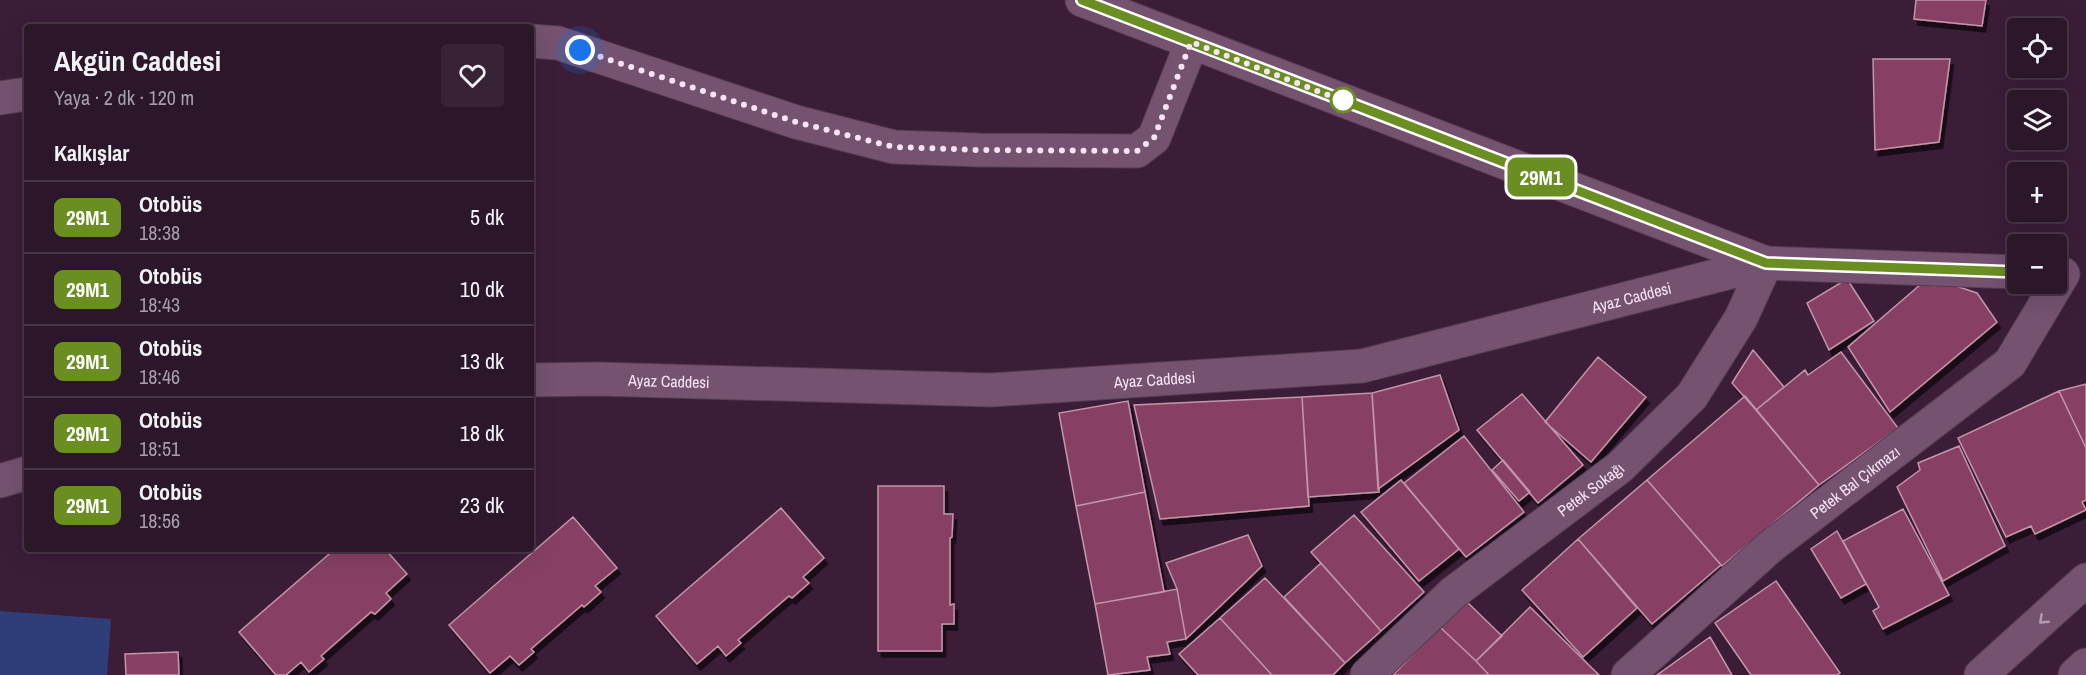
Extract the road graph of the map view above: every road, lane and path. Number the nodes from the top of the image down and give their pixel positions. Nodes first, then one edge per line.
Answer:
1 (1098, 3) edge
2 (534, 41) edge
3 (1191, 42) junction
4 (24, 94) edge
5 (0, 98) edge
6 (1766, 263) junction
7 (2007, 272) edge
8 (2068, 274) edge
9 (534, 380) edge
10 (24, 474) edge
11 (0, 481) edge
12 (2086, 580) edge
13 (2086, 665) edge
14 (1367, 675) edge
15 (1628, 675) edge
16 (1980, 675) edge
17 (2074, 675) edge

1 - 3 street
2 - 3 street
3 - 6 street
4 - 5 street
6 - 7 street
6 - 9 street, Ayaz Caddesi
6 - 14 street, Petek Sokağı
8 - 15 street, Petek Bal Çıkmazı
10 - 11 street
12 -> 16 street
13 - 17 street

